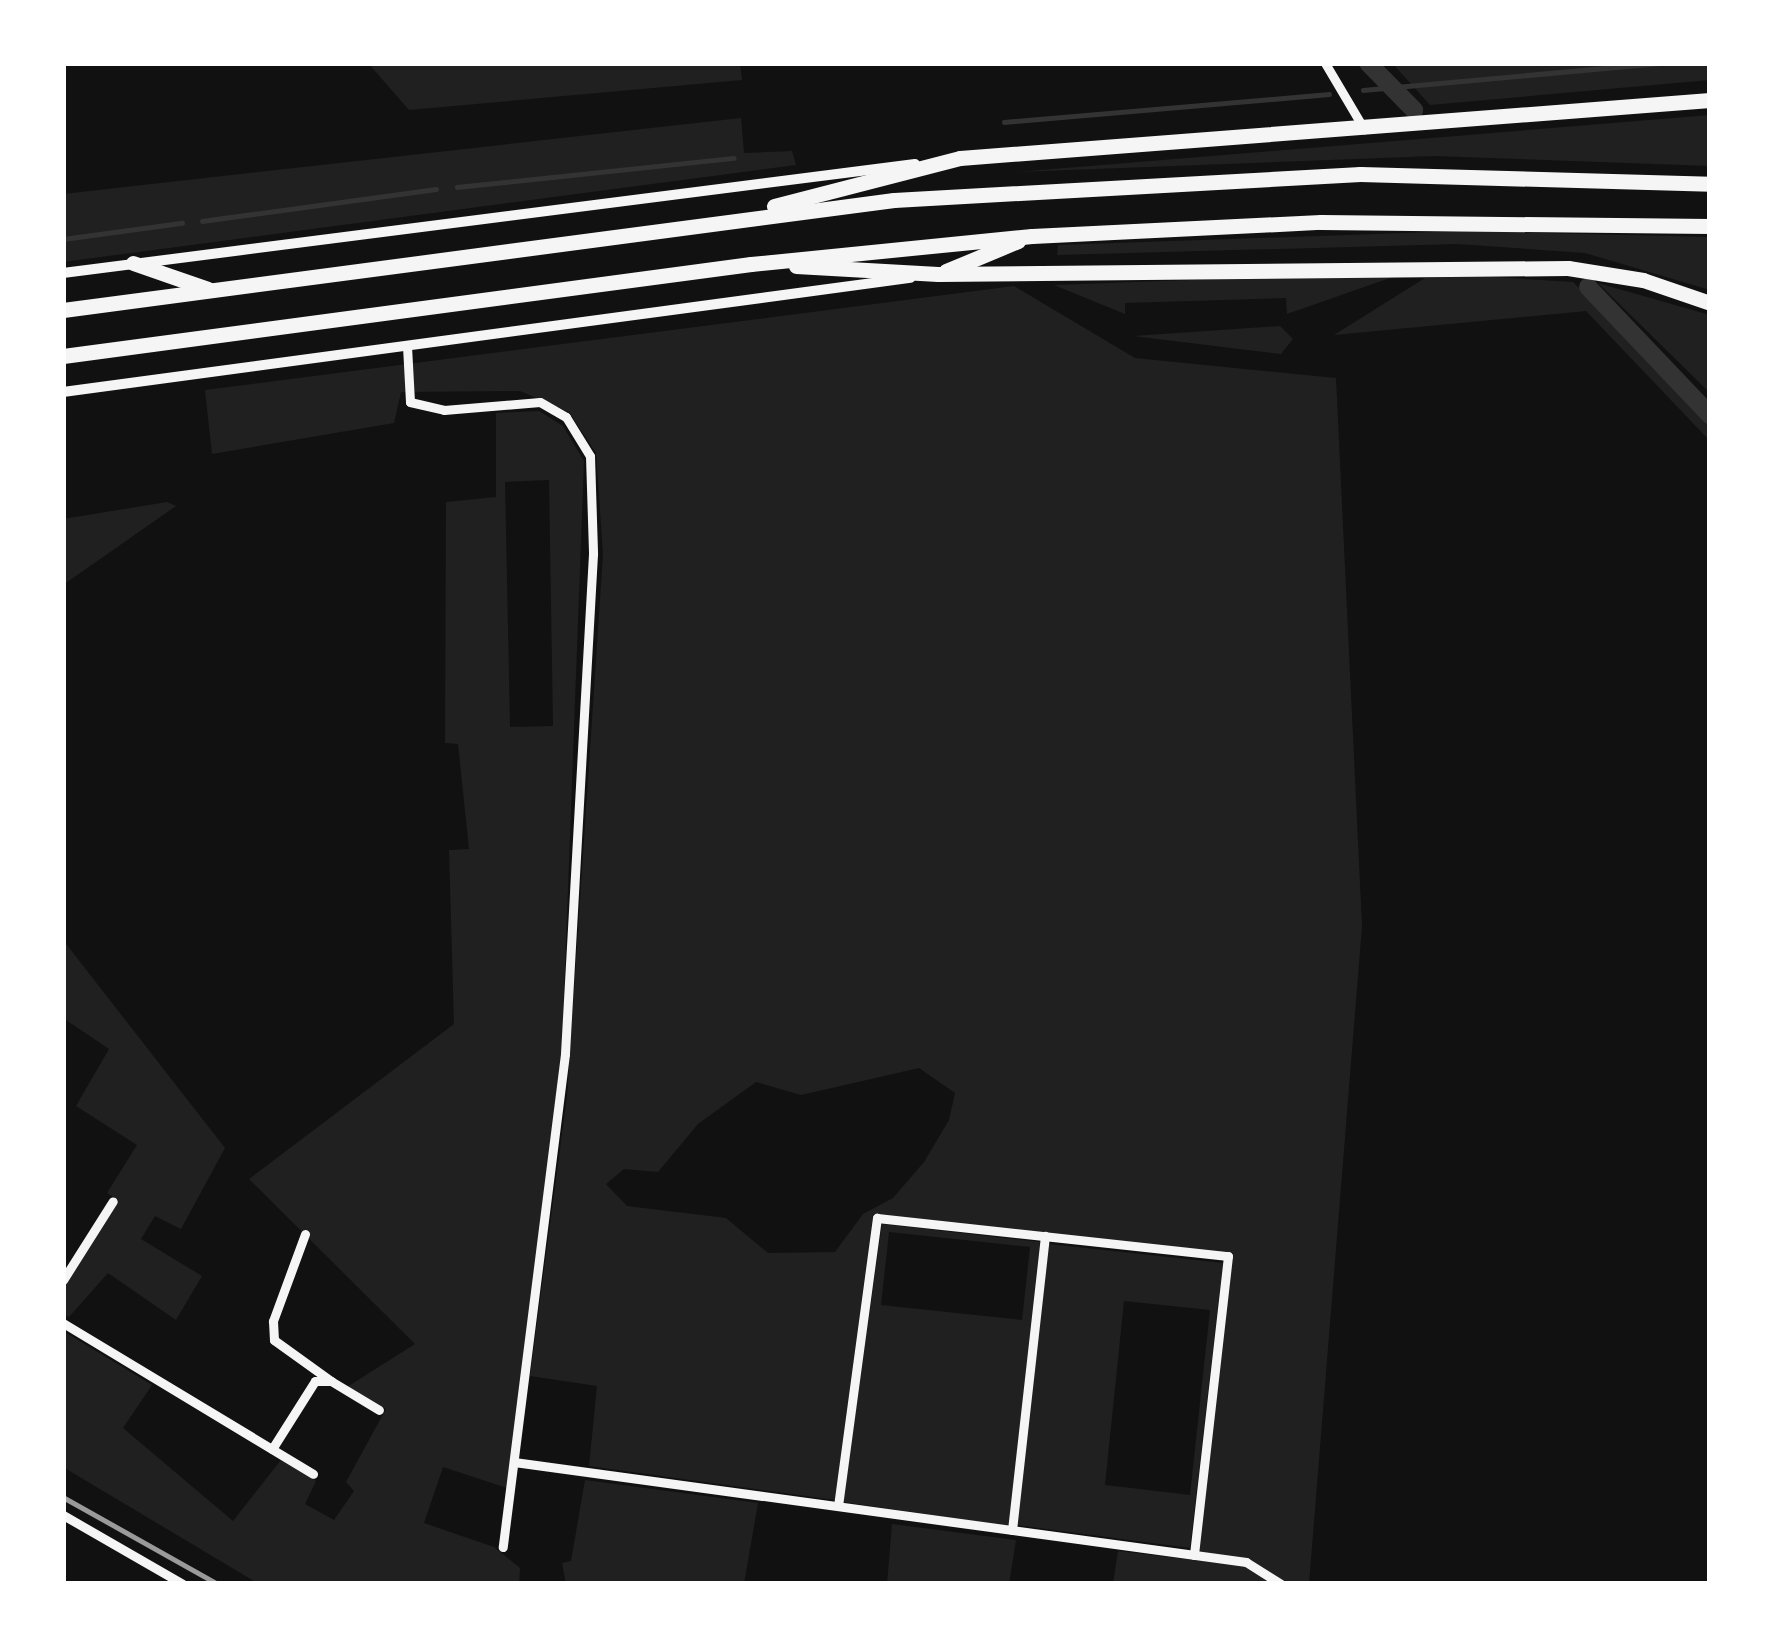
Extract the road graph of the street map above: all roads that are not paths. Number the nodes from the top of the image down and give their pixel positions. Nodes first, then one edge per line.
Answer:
1 (1325, 63) edge
2 (1710, 100) edge
3 (1364, 129) junction
4 (960, 158) junction
5 (1710, 184) edge
6 (715, 222) junction
7 (1710, 226) edge
8 (1032, 236) junction
9 (133, 263) junction
10 (751, 263) junction
11 (63, 272) edge
12 (938, 274) junction
13 (211, 290) junction
14 (1710, 303) edge
15 (63, 310) edge
16 (406, 346) junction
17 (63, 356) edge
18 (63, 392) edge
19 (113, 1201) dead end
20 (305, 1234) dead end
21 (1045, 1236) junction
22 (63, 1280) edge
23 (63, 1323) edge
24 (331, 1381) junction
25 (380, 1410) dead end
26 (272, 1449) junction
27 (514, 1462) junction
28 (314, 1474) dead end
29 (838, 1506) junction
30 (63, 1515) edge
31 (1012, 1530) junction
32 (503, 1546) dead end
33 (1194, 1555) junction
34 (184, 1584) edge
35 (1281, 1584) edge

1 - 3 street
2 - 3 highway
3 - 4 highway
4 - 6 highway
4 - 9 street
5 - 6 highway
6 - 13 highway
7 - 8 highway
8 - 10 highway
8 - 12 highway
9 - 11 street
9 - 13 highway
10 - 12 highway
10 - 17 highway
12 - 14 highway
12 - 16 street
13 - 15 highway
16 - 18 street
16 - 27 street
19 - 22 street
20 - 24 street
21 - 29 street
21 - 31 street
21 - 33 street
23 - 26 street
24 - 25 street
24 - 26 street
26 - 28 street
27 - 29 street
27 - 32 street
29 - 31 street
30 - 34 street
31 - 33 street
33 - 35 street

